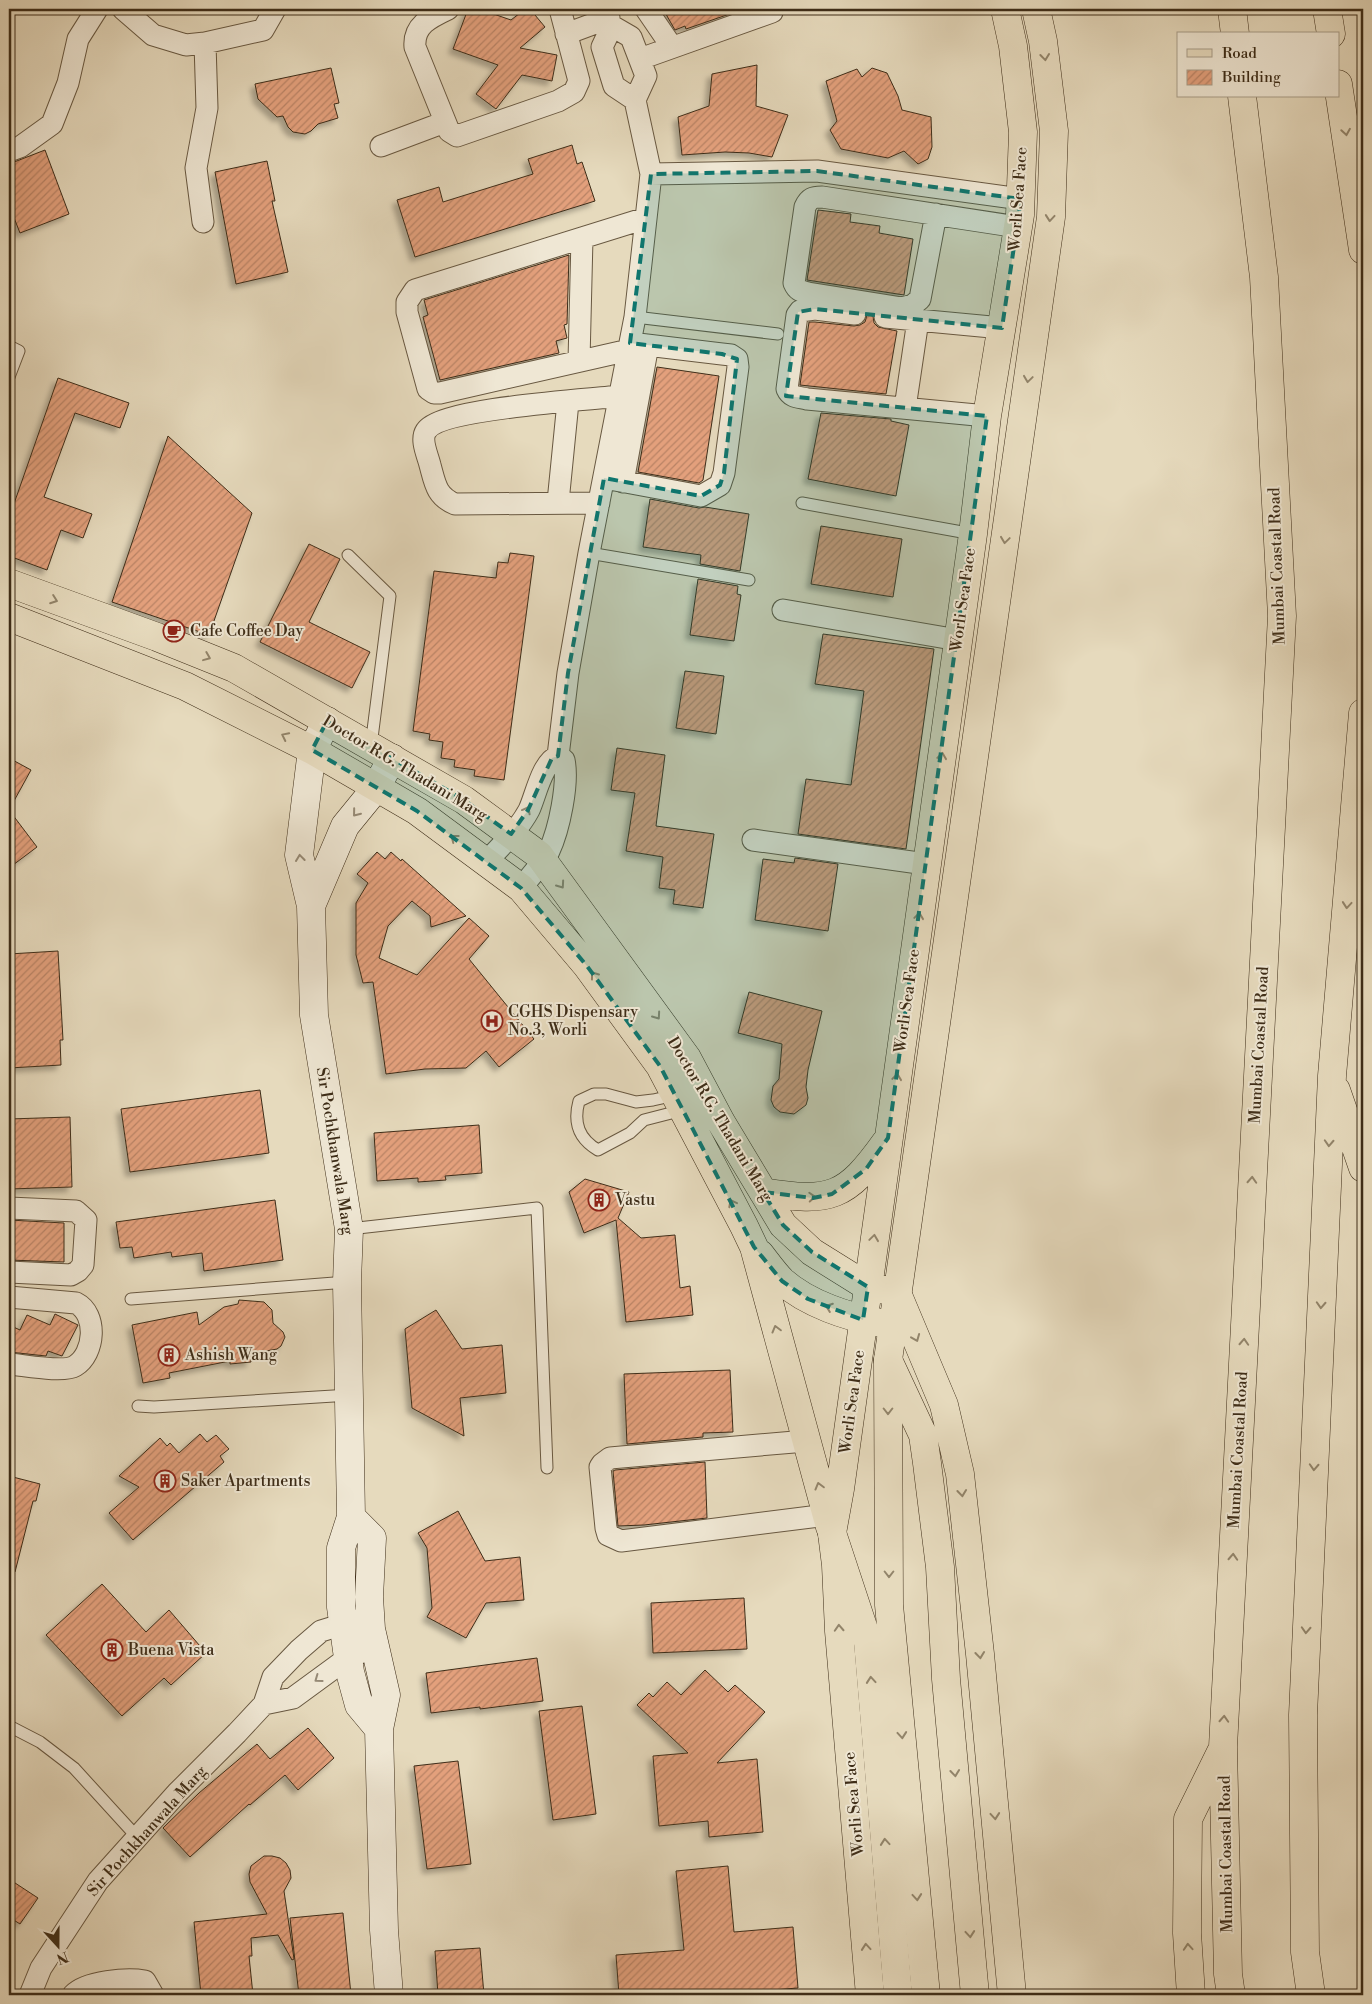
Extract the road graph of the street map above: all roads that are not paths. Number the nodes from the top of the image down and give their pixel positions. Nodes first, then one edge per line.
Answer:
1 (97, 9) edge
2 (123, 9) edge
3 (275, 9) edge
4 (448, 9) edge
5 (560, 9) edge
6 (646, 9) edge
7 (772, 9) edge
8 (1005, 9) edge
9 (1036, 9) edge
10 (1232, 9) edge
11 (1327, 9) edge
12 (609, 18) edge
13 (1235, 32) edge
14 (1331, 32) edge
15 (566, 34) junction
16 (205, 43) junction
17 (672, 47) junction
18 (640, 59) junction
19 (1340, 97) edge
20 (1242, 98) edge
21 (635, 100) junction
22 (445, 122) junction
23 (381, 146) dead end
24 (9, 151) edge
25 (651, 174) junction
26 (1021, 199) junction
27 (936, 214) junction
28 (646, 218) junction
29 (203, 222) dead end
30 (1018, 227) junction
31 (582, 238) junction
32 (1363, 250) edge
33 (635, 317) junction
34 (918, 320) junction
35 (1002, 328) junction
36 (778, 334) dead end
37 (9, 346) edge
38 (636, 346) junction
39 (579, 361) junction
40 (9, 377) edge
41 (620, 396) junction
42 (568, 402) junction
43 (905, 408) junction
44 (987, 416) junction
45 (613, 480) junction
46 (558, 502) junction
47 (599, 503) junction
48 (802, 503) dead end
49 (973, 534) junction
50 (589, 553) junction
51 (348, 556) dead end
52 (748, 580) dead end
53 (9, 583) edge
54 (783, 610) dead end
55 (9, 618) edge
56 (958, 640) junction
57 (1363, 713) edge
58 (327, 721) junction
59 (312, 750) junction
60 (381, 752) junction
61 (558, 756) junction
62 (376, 788) junction
63 (511, 834) junction
64 (753, 840) dead end
65 (543, 860) junction
66 (486, 862) junction
67 (926, 864) junction
68 (520, 888) junction
69 (311, 906) junction
70 (640, 992) junction
71 (618, 1008) junction
72 (1332, 1076) junction
73 (679, 1100) junction
74 (888, 1138) junction
75 (1363, 1168) edge
76 (763, 1192) junction
77 (9, 1208) edge
78 (349, 1229) junction
79 (754, 1247) junction
80 (9, 1272) edge
81 (347, 1282) junction
82 (868, 1287) junction
83 (898, 1293) junction
84 (9, 1297) edge
85 (131, 1299) dead end
86 (863, 1320) junction
87 (893, 1325) junction
88 (888, 1360) junction
89 (9, 1364) edge
90 (350, 1396) junction
91 (138, 1406) dead end
92 (806, 1441) junction
93 (548, 1468) dead end
94 (351, 1517) junction
95 (829, 1524) junction
96 (370, 1616) junction
97 (343, 1624) junction
98 (376, 1647) junction
99 (348, 1657) junction
100 (264, 1704) junction
101 (9, 1726) edge
102 (379, 1729) junction
103 (1223, 1747) junction
104 (137, 1837) junction
105 (30, 1995) edge
106 (73, 1995) edge
107 (153, 1995) edge
108 (389, 1995) edge
109 (870, 1995) edge
110 (898, 1995) edge
111 (926, 1995) edge
112 (975, 1995) edge
113 (1012, 1995) edge
114 (1191, 1995) edge
115 (1232, 1995) edge
116 (1312, 1995) edge

1 - 24 street
2 - 16 street
3 - 16 street
4 - 22 street
5 - 15 street
6 - 17 street
7 - 17 street
8 - 26 main road, Worli Sea Face
9 -> 83 main road, Worli Sea Face
10 - 13 main road
11 - 14 main road
12 - 15 street
12 - 18 street
12 - 21 street
15 - 22 street
16 - 29 street
17 - 18 street
18 - 21 street
19 -> 32 main road
103 -> 20 main road, Mumbai Coastal Road
21 - 25 street
22 - 23 street
25 - 26 street
25 - 28 street
26 - 30 main road, Worli Sea Face
27 - 27 street
27 - 30 street
28 - 31 street
28 - 33 street
30 - 35 main road, Worli Sea Face
31 - 39 street
31 - 39 street
33 - 36 lane
33 - 38 street
34 - 35 street
34 - 43 street
34 - 43 street
35 - 44 main road, Worli Sea Face
37 - 40 lane
38 - 39 street
38 - 41 street
38 - 45 street
38 - 45 street
41 - 42 street
41 - 45 street
42 - 46 street
42 - 46 street
43 - 44 street
44 - 49 main road, Worli Sea Face
45 - 47 street
46 - 47 street
47 - 50 street
48 - 49 lane
49 - 56 main road, Worli Sea Face
50 - 52 lane
50 - 61 street
51 - 60 lane
53 -> 58 main road, Doctor R.G. Thadani Marg
54 - 56 street
59 -> 55 main road, Doctor R.G. Thadani Marg
67 -> 56 main road, Worli Sea Face
57 -> 72 main road
58 - 59 street, Sir Pochkhanwala Marg
58 - 60 main road, Doctor R.G. Thadani Marg
59 - 62 main road, Doctor R.G. Thadani Marg
69 -> 59 street, Sir Pochkhanwala Marg
60 - 62 street, Sir Pochkhanwala Marg
60 - 63 main road, Doctor R.G. Thadani Marg
63 -> 61 street
61 - 65 street
66 -> 62 main road, Doctor R.G. Thadani Marg
62 -> 69 street, Sir Pochkhanwala Marg
63 - 65 main road, Doctor R.G. Thadani Marg
63 - 66 street
64 - 67 street
65 - 68 street
65 -> 70 main road, Doctor R.G. Thadani Marg
66 - 68 main road, Doctor R.G. Thadani Marg
74 -> 67 main road, Worli Sea Face
71 -> 68 main road, Doctor R.G. Thadani Marg
69 - 78 street, Sir Pochkhanwala Marg
70 - 71 main road
70 -> 76 main road, Doctor R.G. Thadani Marg
71 - 73 main road, Doctor R.G. Thadani Marg
72 - 75 main road
72 -> 116 main road
73 - 73 lane
79 -> 73 main road, Doctor R.G. Thadani Marg
76 -> 74 main road
82 -> 74 main road, Worli Sea Face
76 - 82 main road, Doctor R.G. Thadani Marg
77 - 80 street
78 - 81 street, Sir Pochkhanwala Marg
78 - 93 lane
86 -> 79 main road
92 -> 79 main road
81 - 85 lane
81 - 90 street, Sir Pochkhanwala Marg
82 - 83 main road
82 - 86 main road, Worli Sea Face
83 - 87 main road, Worli Sea Face
83 -> 113 main road
84 - 89 street
86 - 87 main road
86 - 95 main road, Worli Sea Face
87 - 88 main road, Worli Sea Face
88 -> 111 main road, Worli Sea Face
88 -> 112 main road
90 - 91 lane
90 - 94 street, Sir Pochkhanwala Marg
95 -> 92 main road
92 - 95 street
94 - 96 street
94 - 97 street, Sir Pochkhanwala Marg
109 -> 95 main road, Worli Sea Face
110 -> 95 main road
96 - 97 street
96 - 98 street
97 - 99 street, Sir Pochkhanwala Marg
97 - 100 street
98 - 99 street
98 - 102 street
99 -> 100 street
99 - 102 street, Sir Pochkhanwala Marg
100 - 104 street, Sir Pochkhanwala Marg
101 - 104 lane
102 - 108 street
114 -> 103 main road
103 - 115 main road, Mumbai Coastal Road
104 - 105 street, Sir Pochkhanwala Marg
106 - 107 street

